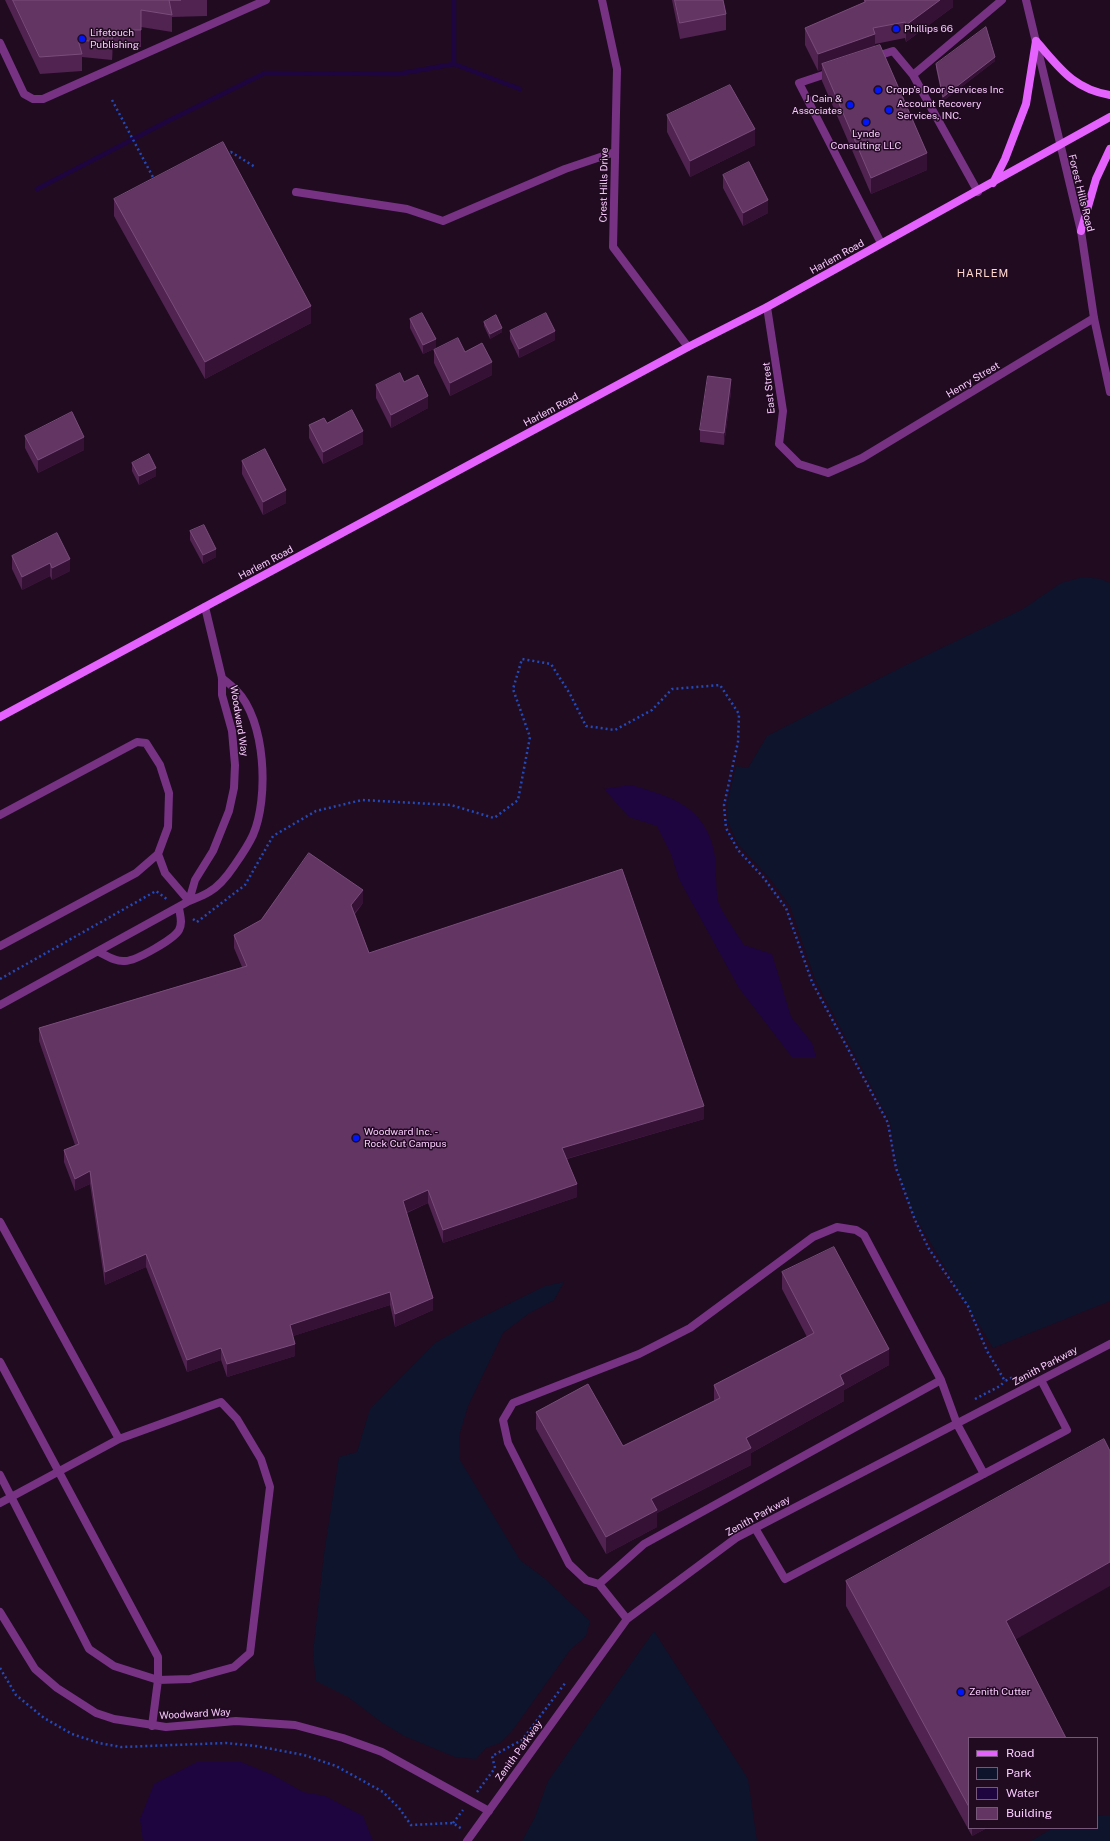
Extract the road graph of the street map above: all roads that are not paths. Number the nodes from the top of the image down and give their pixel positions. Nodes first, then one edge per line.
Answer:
1 (266, 0) edge
2 (602, 0) edge
3 (1002, 0) edge
4 (1026, 0) edge
5 (1036, 41) junction
6 (0, 42) edge
7 (864, 61) edge
8 (843, 68) edge
9 (913, 76) junction
10 (1110, 94) edge
11 (1110, 117) edge
12 (1059, 145) junction
13 (1110, 149) edge
14 (615, 152) junction
15 (993, 183) junction
16 (296, 192) dead end
17 (978, 192) junction
18 (1081, 231) junction
19 (881, 244) junction
20 (768, 307) junction
21 (1094, 318) junction
22 (688, 348) junction
23 (1110, 392) edge
24 (862, 458) joint
25 (205, 607) junction
26 (222, 678) junction
27 (0, 717) edge
28 (0, 815) edge
29 (158, 854) junction
30 (189, 901) junction
31 (179, 908) junction
32 (0, 946) edge
33 (99, 952) junction
34 (0, 1005) edge
35 (0, 1222) edge
36 (1110, 1344) edge
37 (0, 1362) edge
38 (941, 1380) junction
39 (1041, 1380) junction
40 (957, 1424) junction
41 (119, 1439) junction
42 (58, 1472) junction
43 (984, 1474) junction
44 (0, 1475) edge
45 (11, 1497) junction
46 (0, 1503) edge
47 (755, 1528) junction
48 (598, 1584) junction
49 (0, 1612) edge
50 (627, 1620) junction
51 (158, 1680) junction
52 (152, 1726) junction
53 (489, 1811) junction
54 (469, 1838) edge

1 - 6 street
2 - 14 street, Crest Hills Drive
3 - 9 street
4 - 5 street, Forest Hills Road
5 - 10 main road
5 - 12 street, Forest Hills Road
5 - 15 main road
7 - 9 street
8 - 19 street
9 - 17 street
11 - 12 main road, Harlem Road
12 - 15 main road, Harlem Road
12 - 18 street, Forest Hills Road
13 - 18 main road
14 - 16 street
14 - 22 street, Crest Hills Drive
15 - 17 main road, Harlem Road
17 - 19 main road, Harlem Road
18 - 21 street, Forest Hills Road
19 - 20 main road, Harlem Road
20 - 22 main road, Harlem Road
20 - 24 street, East Street
21 - 23 street, Forest Hills Road
21 - 24 street, Henry Street
22 - 25 main road, Harlem Road
25 - 26 street, Woodward Way
25 - 27 main road, Harlem Road
26 - 30 street, Woodward Way
26 - 30 street, Woodward Way
28 - 29 street
29 - 30 street
29 - 32 street
30 - 31 street, Woodward Way
31 - 33 street, Woodward Way
31 - 33 street
33 - 34 street, Woodward Way
35 - 41 street
36 - 39 street, Zenith Parkway
37 - 42 street
38 - 40 street
38 - 48 street
38 - 48 street
39 - 40 street, Zenith Parkway
39 - 43 street
40 - 43 street
40 - 47 street, Zenith Parkway
41 - 42 street
41 - 51 street
42 - 45 street
42 - 51 street
43 - 47 street
44 - 45 street
45 - 46 street
45 - 51 street
47 - 50 street, Zenith Parkway
48 - 50 street
49 - 52 street, Woodward Way
50 - 53 street, Zenith Parkway
51 - 52 street
52 - 53 street, Woodward Way
53 - 54 street, Zenith Parkway

